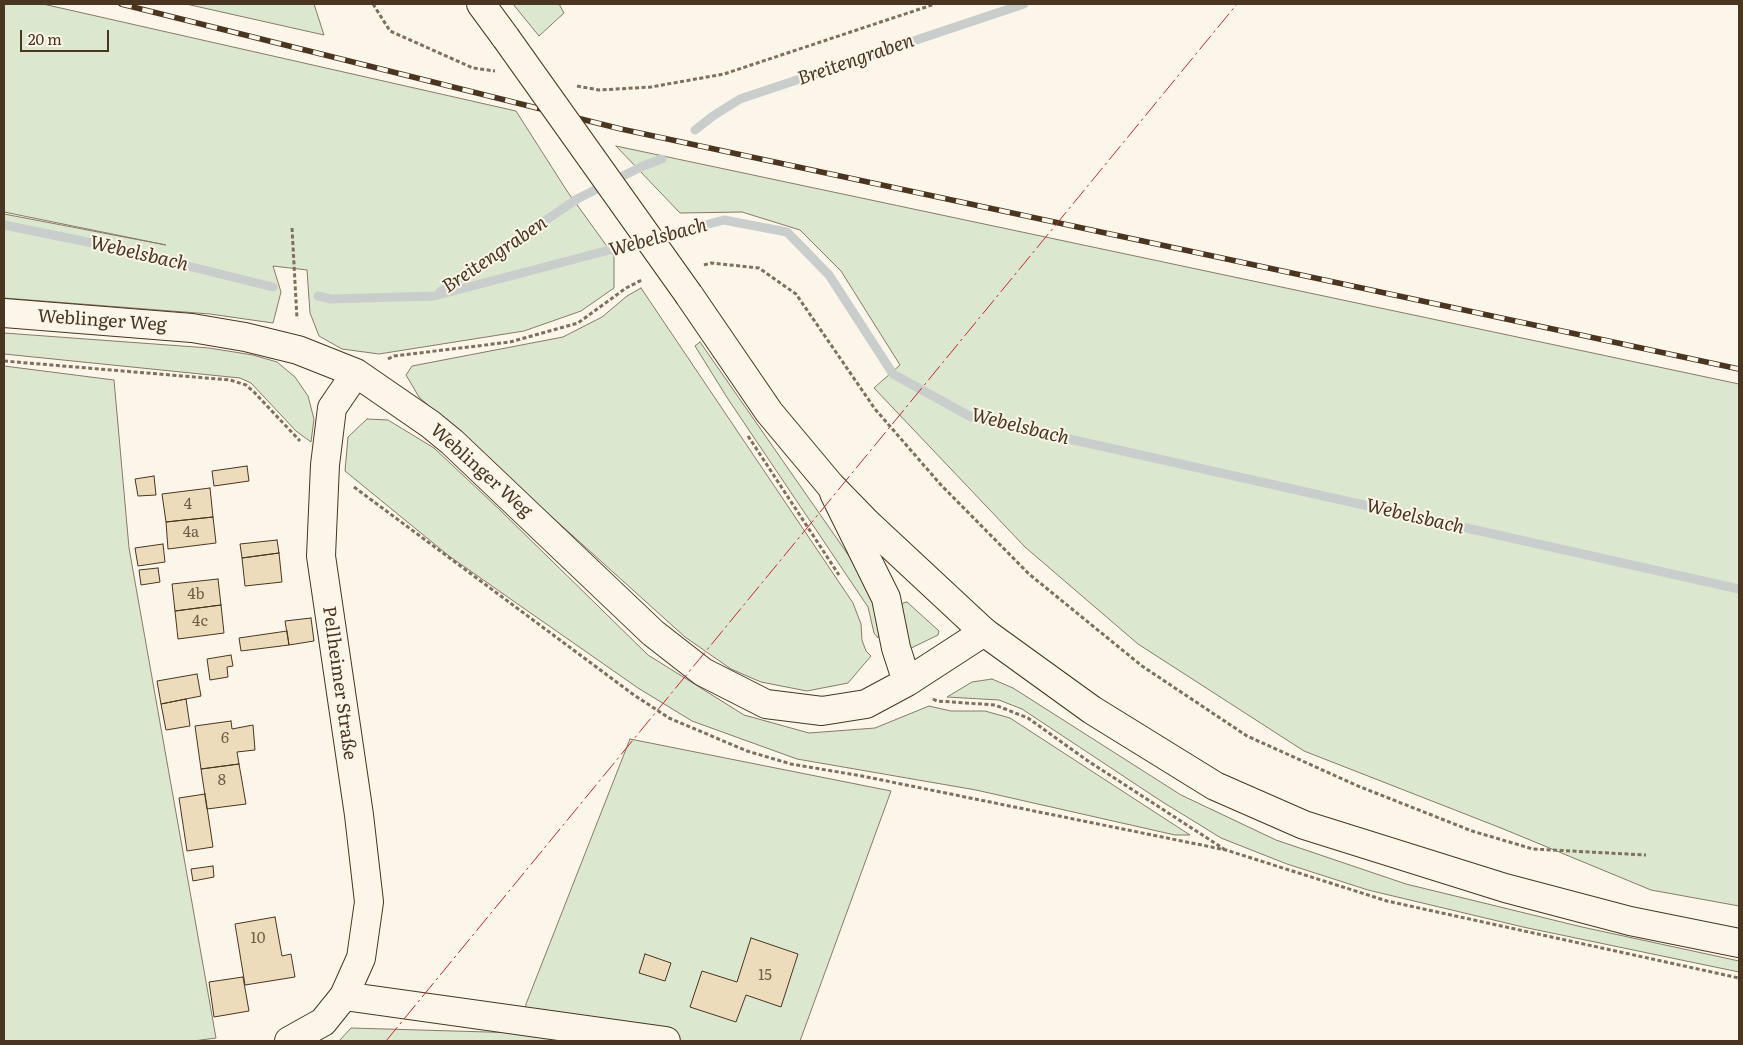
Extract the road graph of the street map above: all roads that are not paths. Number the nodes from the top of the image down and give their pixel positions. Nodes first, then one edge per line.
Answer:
1 (481, 4) edge
2 (4, 313) edge
3 (356, 373) junction
4 (830, 485) junction
5 (984, 632) junction
6 (907, 682) junction
7 (1739, 943) edge
8 (344, 996) junction
9 (289, 1041) edge
10 (666, 1041) edge

1 - 4 street, bridge
2 - 3 street, Weblinger Weg
3 - 6 street, Weblinger Weg
3 - 8 street, Pellheimer Straße
4 - 5 street
4 - 6 street
5 - 6 street, Weblinger Weg
5 - 7 street
8 - 9 street, Pellheimer Straße
8 - 10 street

